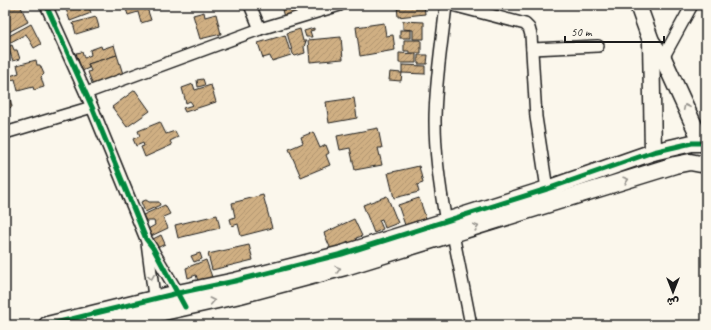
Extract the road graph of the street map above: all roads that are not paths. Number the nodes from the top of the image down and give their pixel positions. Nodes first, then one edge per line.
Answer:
1 (46, 5) edge
2 (250, 5) edge
3 (340, 5) edge
4 (446, 5) edge
5 (452, 5) edge
6 (638, 5) edge
7 (692, 5) edge
8 (260, 29) junction
9 (598, 46) dead end
10 (532, 49) junction
11 (657, 62) junction
12 (86, 93) junction
13 (92, 107) junction
14 (5, 133) edge
15 (704, 143) edge
16 (653, 152) junction
17 (706, 164) edge
18 (604, 170) junction
19 (608, 186) junction
20 (547, 189) junction
21 (450, 228) junction
22 (146, 240) junction
23 (178, 293) junction
24 (155, 306) junction
25 (186, 307) junction
26 (47, 325) edge
27 (106, 325) edge
28 (471, 325) edge

1 - 12 street
2 - 8 street
3 - 8 street
4 - 21 street
5 - 10 street
6 - 11 street
7 - 11 street
8 - 12 street
9 - 10 street
10 - 20 street
15 -> 11 street
11 - 16 street
12 - 13 street
13 - 14 street
13 - 22 street
15 - 16 street
16 - 18 street
19 -> 17 street
18 - 19 street
18 - 20 street
21 -> 19 street
20 - 21 street
21 - 23 street
25 -> 21 street
21 - 28 street
22 - 23 street
22 -> 24 street
23 - 24 street
23 - 25 street
24 - 25 street
24 - 26 street
24 - 27 street

